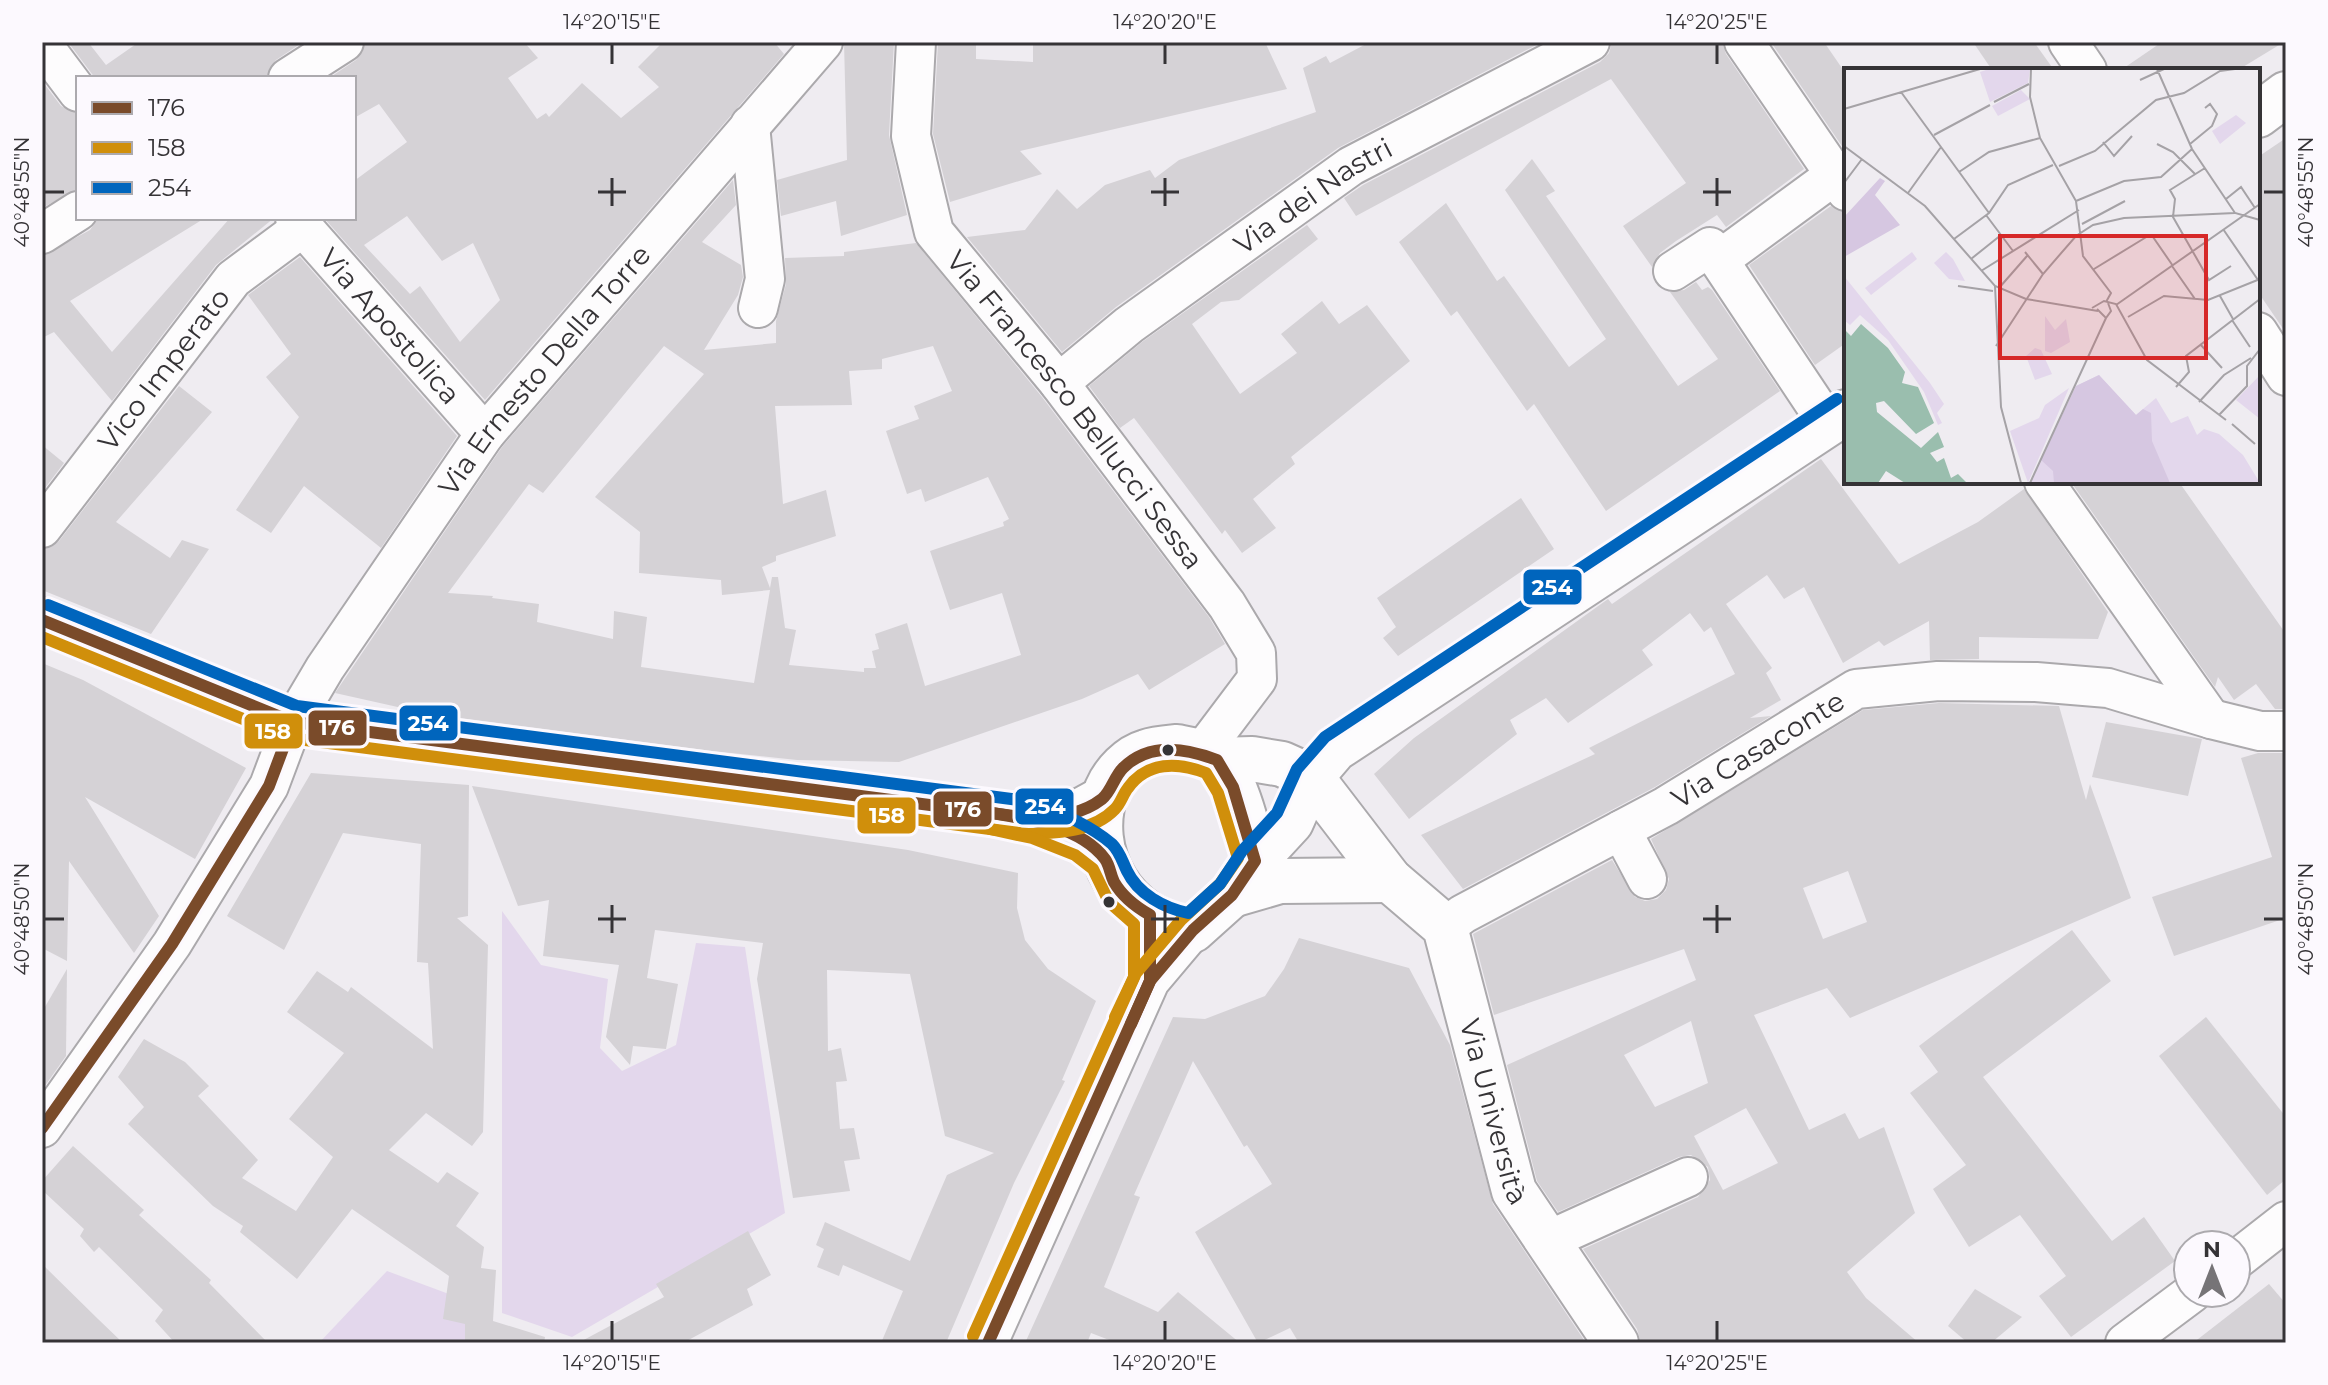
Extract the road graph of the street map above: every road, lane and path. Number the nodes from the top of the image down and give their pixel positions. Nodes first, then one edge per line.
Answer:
1 (344, 42) edge
2 (823, 42) edge
3 (916, 42) edge
4 (1590, 42) edge
5 (1744, 42) edge
6 (2068, 42) edge
7 (42, 44) edge
8 (2086, 68) edge
9 (291, 76) edge
10 (76, 89) edge
11 (2286, 94) edge
12 (2260, 114) edge
13 (750, 125) junction
14 (1840, 183) edge
15 (76, 212) edge
16 (299, 222) edge
17 (42, 234) edge
18 (1719, 260) junction
19 (1673, 271) dead end
20 (758, 308) dead end
21 (2260, 335) edge
22 (2286, 376) edge
23 (1059, 383) junction
24 (1837, 418) edge
25 (485, 434) junction
26 (2045, 484) edge
27 (42, 528) edge
28 (42, 620) edge
29 (2211, 719) junction
30 (293, 722) junction
31 (2286, 731) edge
32 (1209, 756) junction
33 (1311, 777) junction
34 (1104, 798) junction
35 (1030, 818) junction
36 (1621, 830) junction
37 (1105, 858) junction
38 (1243, 878) junction
39 (1647, 879) dead end
40 (1390, 880) junction
41 (1150, 915) junction
42 (1445, 927) junction
43 (1193, 930) junction
44 (1150, 981) junction
45 (42, 1128) edge
46 (1688, 1177) dead end
47 (2280, 1237) edge
48 (1549, 1240) junction
49 (2252, 1252) edge
50 (2172, 1308) edge
51 (988, 1343) edge
52 (1616, 1343) edge
53 (2125, 1343) edge

1 - 9 street
2 - 13 street, Via Ernesto Della Torre
3 - 23 street, Via Francesco Bellucci Sessa
4 - 23 street, Via dei Nastri
5 - 14 street
6 - 8 street
7 - 10 street
11 - 12 main road
13 - 20 street
13 - 25 street, Via Ernesto Della Torre
14 - 18 street
15 - 17 street
16 - 25 street, Via Apostolica
16 - 27 street, Vico Imperato
18 - 19 street
18 - 24 street
21 - 22 street
23 - 32 street, Via Francesco Bellucci Sessa
24 - 33 main road
25 - 30 street, Via Ernesto Della Torre
26 - 29 street
28 - 30 main road
29 - 31 street, Via Casaconte
29 - 36 street, Via Casaconte
30 - 35 main road
30 - 45 street, Via Ernesto Della Torre
32 - 33 main road
32 - 34 main road
32 - 38 main road
33 - 38 main road
33 - 40 main road
34 - 35 main road
34 - 37 main road
35 - 37 main road
36 - 39 street
36 - 42 street, Via Casaconte
37 - 41 main road
38 - 40 main road
38 - 43 main road
40 - 42 main road
41 - 43 main road
41 - 44 street
42 - 48 main road, Via Università
43 - 44 street
44 - 51 street
46 - 48 street
47 - 49 street
48 - 52 main road, Via Università
50 - 53 street

